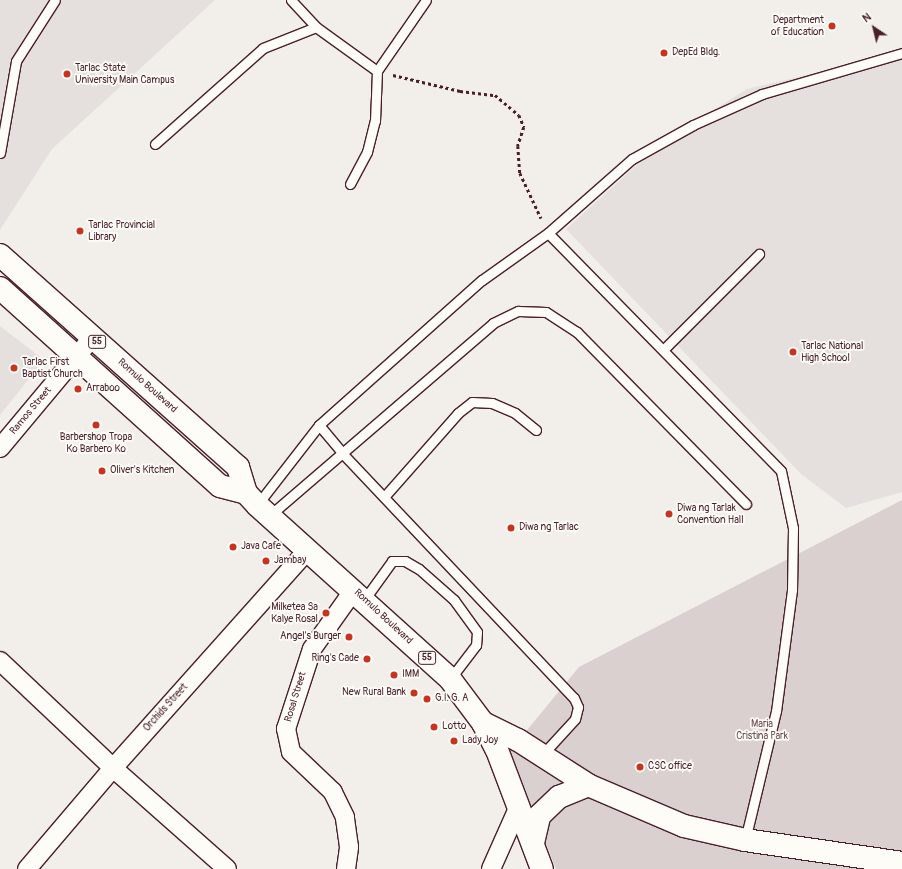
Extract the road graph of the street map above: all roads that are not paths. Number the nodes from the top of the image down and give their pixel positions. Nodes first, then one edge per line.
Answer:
1 (55, 0) edge
2 (291, 0) edge
3 (426, 0) edge
4 (316, 27) junction
5 (902, 53) edge
6 (377, 71) junction
7 (155, 144) dead end
8 (0, 153) edge
9 (350, 184) dead end
10 (548, 233) junction
11 (759, 254) dead end
12 (0, 255) edge
13 (0, 289) edge
14 (92, 338) junction
15 (663, 350) junction
16 (77, 357) junction
17 (319, 425) junction
18 (536, 430) dead end
19 (0, 448) edge
20 (343, 454) junction
21 (384, 497) junction
22 (746, 504) dead end
23 (258, 505) junction
24 (308, 550) junction
25 (359, 595) junction
26 (0, 661) edge
27 (450, 679) junction
28 (483, 723) junction
29 (542, 755) junction
30 (113, 768) junction
31 (588, 785) junction
32 (519, 806) junction
33 (745, 840) junction
34 (532, 843) junction
35 (902, 862) edge
36 (27, 869) edge
37 (226, 869) edge
38 (346, 869) edge
39 (491, 869) edge
40 (542, 869) edge

1 - 8 lane
2 - 4 lane
3 - 6 lane
4 - 6 lane
4 - 7 lane
5 - 10 lane
6 - 9 lane
10 - 15 lane
10 - 17 lane
11 - 15 lane
12 - 14 main road, Romulo Boulevard / 55
13 - 16 main road, Romulo Boulevard / 55
14 - 16 street, Ramos Street
14 - 23 main road, Romulo Boulevard / 55
15 - 33 lane
16 - 19 street, Ramos Street
16 - 23 main road, Romulo Boulevard / 55
17 - 20 lane
17 - 23 lane
18 - 21 lane
20 - 21 lane
20 - 22 lane
20 - 23 lane
21 - 29 lane
23 - 24 main road, Romulo Boulevard / 55
24 - 25 main road, Romulo Boulevard / 55
24 - 30 street, Orchids Street
25 - 27 main road, Romulo Boulevard / 55
25 - 27 lane
25 - 38 street, Rosal Street
26 - 30 street
27 - 28 main road, Romulo Boulevard / 55
28 - 29 main road
28 - 32 main road, Romulo Boulevard / 55
29 - 31 main road
30 - 36 street, Orchids Street
30 - 37 street
31 - 33 main road
31 - 34 main road
32 - 34 main road, Romulo Boulevard / 55
32 - 39 street
33 - 35 main road
34 - 40 main road, Romulo Boulevard / 55

